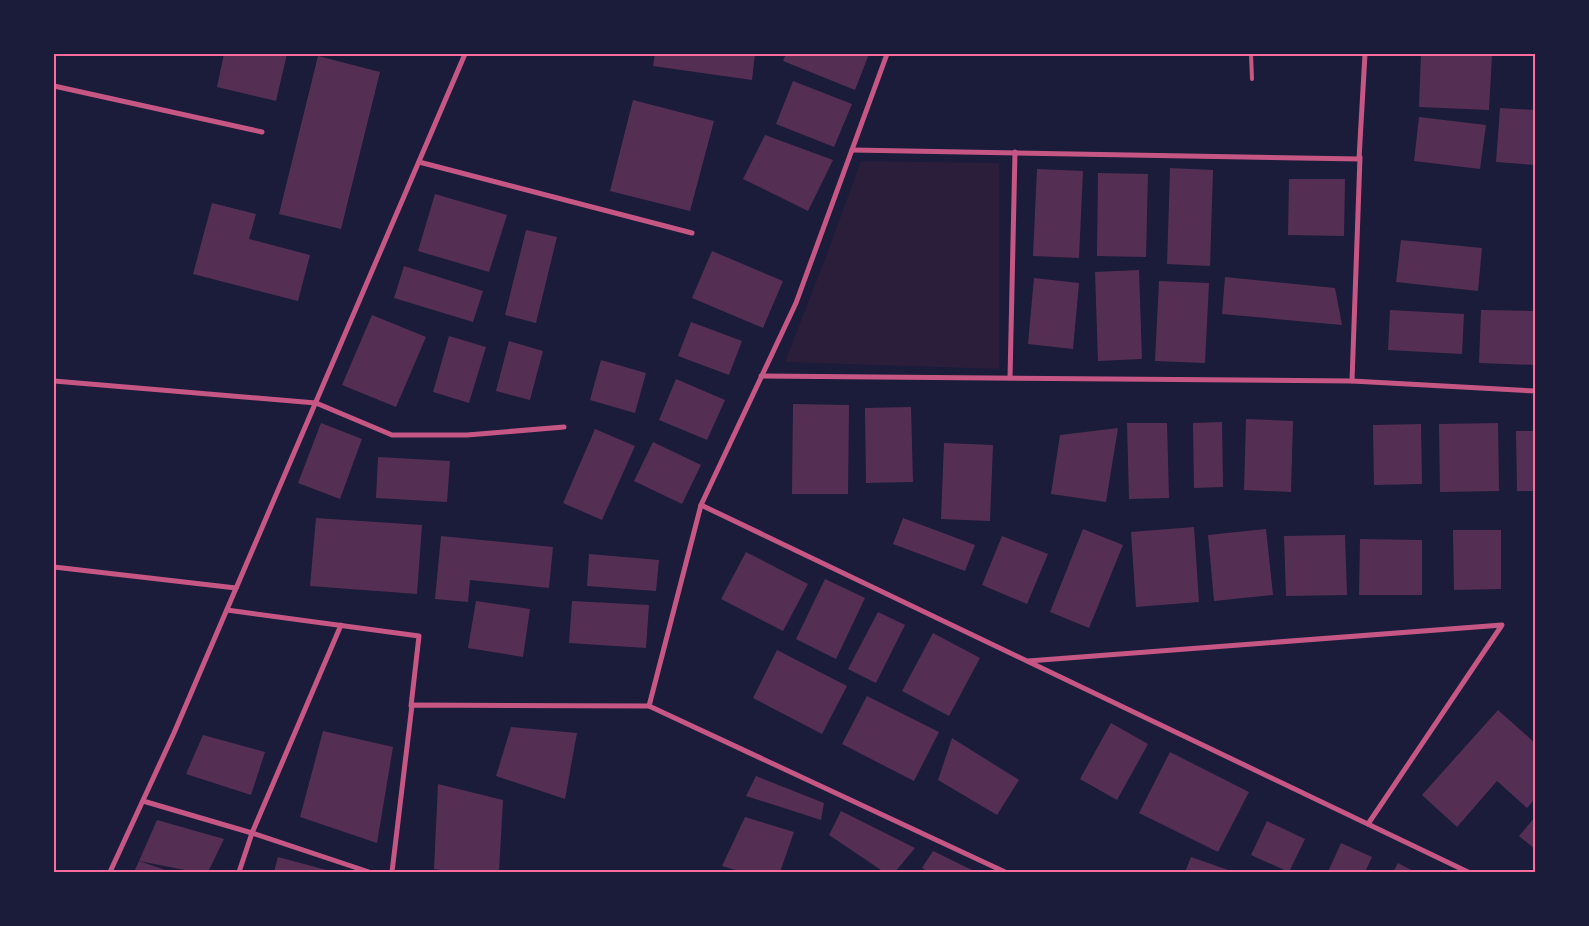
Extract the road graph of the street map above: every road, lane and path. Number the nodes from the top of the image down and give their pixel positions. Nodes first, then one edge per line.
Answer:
1 (465, 54) edge
2 (887, 54) edge
3 (1251, 54) edge
4 (1365, 54) edge
5 (1252, 79) dead end
6 (54, 86) edge
7 (1361, 126) junction
8 (262, 132) dead end
9 (852, 150) junction
10 (1015, 152) junction
11 (419, 162) junction
12 (692, 232) dead end
13 (761, 376) junction
14 (1010, 378) junction
15 (54, 381) edge
16 (1352, 381) junction
17 (1535, 391) edge
18 (316, 403) junction
19 (564, 427) dead end
20 (701, 505) junction
21 (54, 567) edge
22 (236, 588) junction
23 (227, 610) junction
24 (341, 626) junction
25 (1028, 662) junction
26 (650, 706) junction
27 (409, 726) junction
28 (143, 801) junction
29 (1368, 824) junction
30 (252, 834) junction
31 (110, 872) edge
32 (239, 872) edge
33 (369, 872) edge
34 (392, 872) edge
35 (1004, 872) edge
36 (1468, 872) edge

1 - 11 street
2 - 9 street
3 - 5 lane
4 - 7 street
6 - 8 street
7 - 10 street
7 - 16 street
9 - 10 street
9 - 13 street
10 - 14 street
11 - 12 street
11 - 18 street
13 - 14 street
13 - 20 street
14 - 16 street
15 - 18 street
16 - 17 street
18 - 19 street
18 - 22 street
20 - 25 street
20 - 26 street
21 - 22 street
22 - 23 street
23 - 24 street
23 - 28 street
24 - 27 street
24 - 30 street
25 - 29 street
25 - 29 street
26 - 27 street
26 - 35 street
27 - 34 street
28 - 30 street
28 - 31 street
29 - 36 street
30 - 32 street
30 - 33 street

